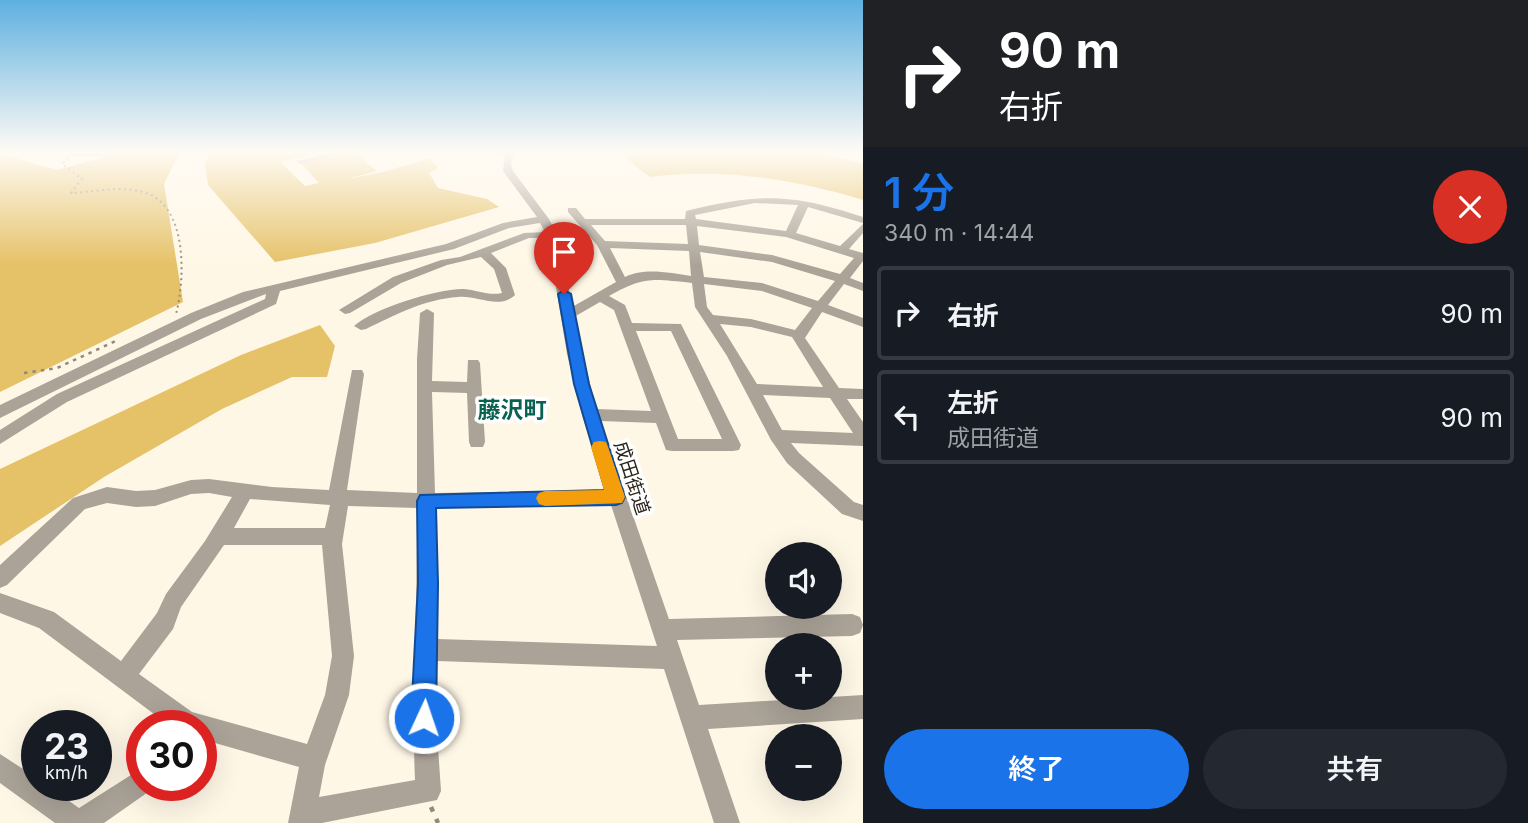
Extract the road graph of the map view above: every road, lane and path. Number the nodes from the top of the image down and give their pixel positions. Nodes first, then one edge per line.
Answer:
1 (74, 189) edge
2 (521, 189) edge
3 (745, 201) junction
4 (804, 204) junction
5 (572, 210) dead end
6 (863, 220) edge
7 (691, 221) junction
8 (582, 222) junction
9 (742, 226) junction
10 (547, 227) junction
11 (863, 227) edge
12 (790, 235) junction
13 (603, 244) junction
14 (694, 247) junction
15 (842, 250) junction
16 (483, 252) junction
17 (862, 256) edge
18 (842, 279) junction
19 (697, 280) junction
20 (623, 284) junction
21 (863, 287) edge
22 (274, 288) junction
23 (601, 297) junction
24 (820, 306) junction
25 (345, 310) dead end
26 (427, 313) dead end
27 (568, 314) junction
28 (175, 317) dead end
29 (709, 319) junction
30 (863, 323) edge
31 (361, 326) dead end
32 (627, 327) junction
33 (800, 335) junction
34 (122, 338) dead end
35 (473, 363) dead end
36 (24, 373) dead end
37 (357, 374) dead end
38 (424, 386) junction
39 (474, 388) junction
40 (751, 388) junction
41 (834, 391) junction
42 (863, 394) edge
43 (0, 412) edge
44 (590, 415) junction
45 (662, 417) junction
46 (777, 436) junction
47 (863, 437) edge
48 (0, 438) edge
49 (477, 442) dead end
50 (245, 492) junction
51 (339, 497) junction
52 (616, 497) junction
53 (426, 501) junction
54 (863, 513) edge
55 (219, 536) junction
56 (334, 537) junction
57 (0, 578) edge
58 (0, 603) edge
59 (852, 625) dead end
60 (663, 630) junction
61 (427, 650) junction
62 (672, 659) junction
63 (124, 676) junction
64 (863, 707) edge
65 (169, 710) edge
66 (692, 718) junction
67 (217, 732) edge
68 (314, 759) junction
69 (0, 767) edge
70 (126, 792) edge
71 (302, 818) edge
72 (79, 823) edge
73 (727, 823) edge

1 - 28 path
2 - 10 street, 成田街道
3 - 4 street
3 - 7 street
3 - 9 street
4 - 6 street
4 - 12 street
5 - 8 street
7 - 8 street
7 - 9 street
7 - 14 street
8 - 13 street
9 - 12 street
10 - 16 street
10 - 22 street
10 - 27 street, 成田街道
11 - 15 street
12 - 15 street
13 - 14 street
13 - 20 street
14 - 18 street
14 - 19 street
15 - 17 street
16 - 25 street
16 - 31 street
17 - 18 street
18 - 21 street
18 - 24 street
19 - 20 street
19 - 24 street
19 - 29 street
20 - 23 street
22 - 43 street
22 - 48 street
23 - 27 street
23 - 32 street
24 - 30 street
24 - 33 street
26 - 38 street
27 - 44 street, 成田街道
29 - 33 street
29 - 40 street
32 - 45 street
32 - 45 street
33 - 41 street
34 - 36 path
35 - 39 street
37 - 51 street
38 - 39 street
38 - 53 street
39 - 49 street
40 - 41 street
40 - 46 street
41 - 42 street
41 - 47 street
44 - 45 street
44 - 52 street, 成田街道
46 - 47 street
46 - 54 street
50 - 51 street
50 - 55 street
50 - 57 street
51 - 53 street
51 - 56 street
52 - 53 street
52 - 60 street, 成田街道
53 - 61 street
55 - 56 street
55 - 63 street
56 - 68 street
58 - 63 street
59 - 60 street
60 - 62 street, 成田街道
61 - 62 street
61 - 71 street
62 - 66 street, 成田街道
63 - 65 street
64 - 66 street
66 - 73 street, 成田街道
67 - 68 street
68 - 71 street
69 - 72 street
70 - 72 street

